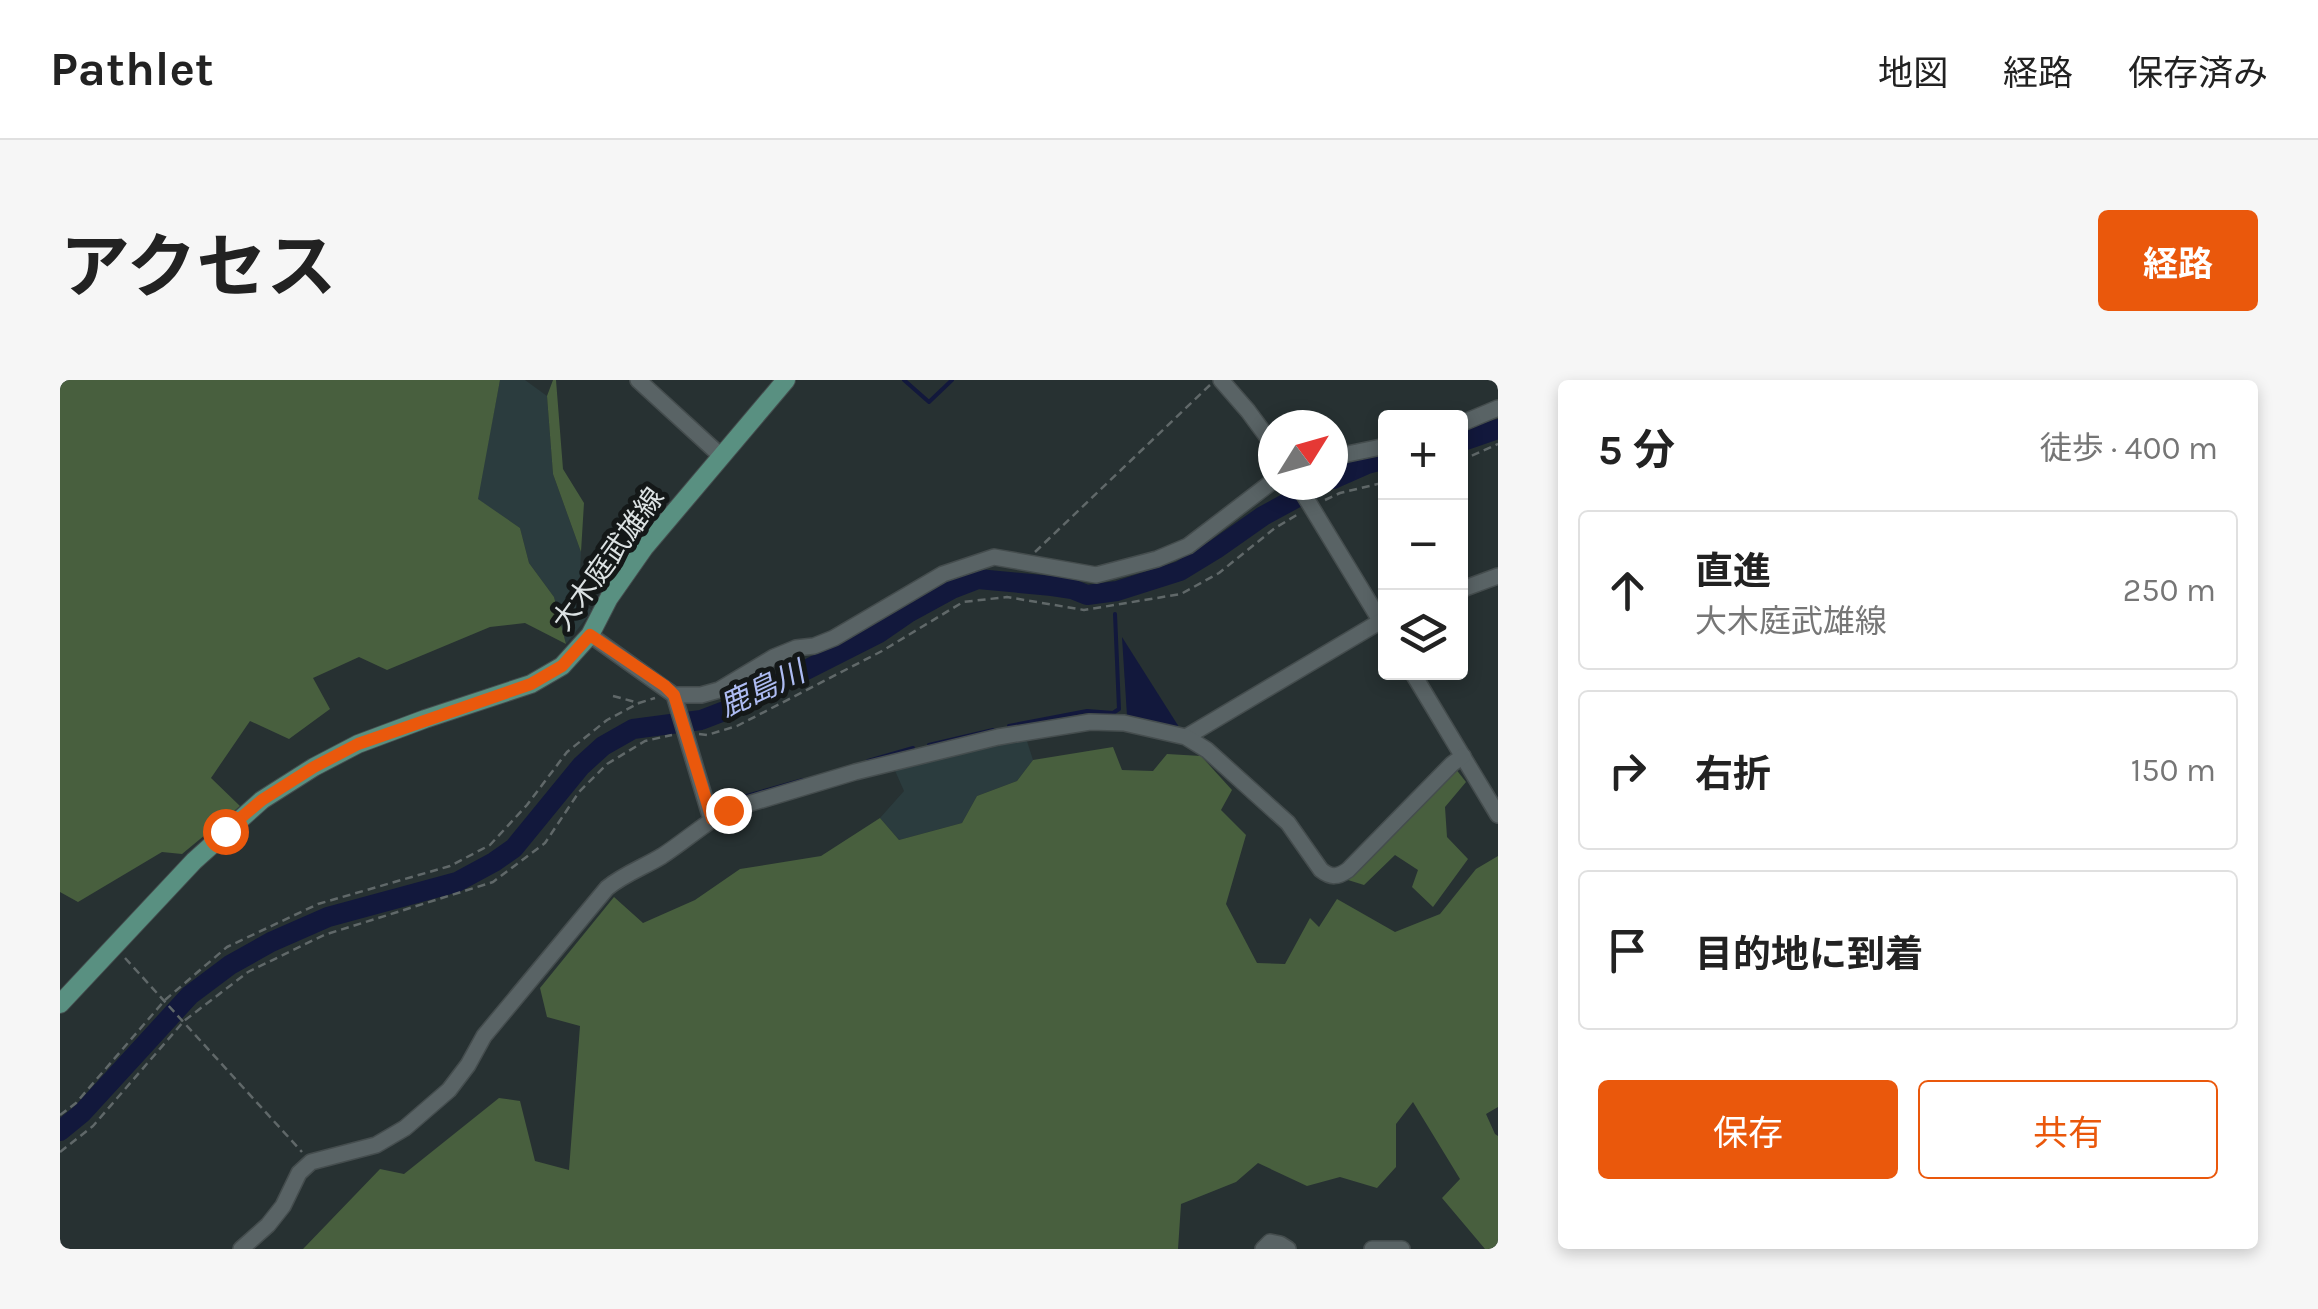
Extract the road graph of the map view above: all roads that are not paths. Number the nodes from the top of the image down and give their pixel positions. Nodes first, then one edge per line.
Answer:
1 (638, 380) edge
2 (786, 380) edge
3 (1218, 380) edge
4 (1498, 408) edge
5 (1468, 421) edge
6 (1258, 424) edge
7 (1378, 448) edge
8 (1348, 454) edge
9 (721, 456) junction
10 (1258, 492) edge
11 (1307, 500) edge
12 (1498, 576) edge
13 (1468, 587) edge
14 (1378, 612) edge
15 (1378, 625) edge
16 (590, 635) junction
17 (1417, 680) edge
18 (672, 694) junction
19 (1186, 737) junction
20 (1463, 756) junction
21 (1498, 815) edge
22 (712, 819) junction
23 (60, 1004) edge
24 (241, 1249) edge
25 (1263, 1249) edge
26 (1288, 1249) edge
27 (1372, 1249) edge
28 (1402, 1249) edge

1 - 9 street
2 - 9 main road, 大木庭武雄線
3 - 6 street
4 - 5 street
7 - 8 street
9 - 16 main road, 大木庭武雄線
10 - 18 street
11 - 14 street
12 - 13 street
15 - 19 street
16 - 18 street
16 - 23 main road, 大木庭武雄線
17 - 20 street
18 - 22 street
19 - 20 street
19 - 22 street
20 - 21 street
22 - 24 street
25 - 26 street
27 - 28 street

